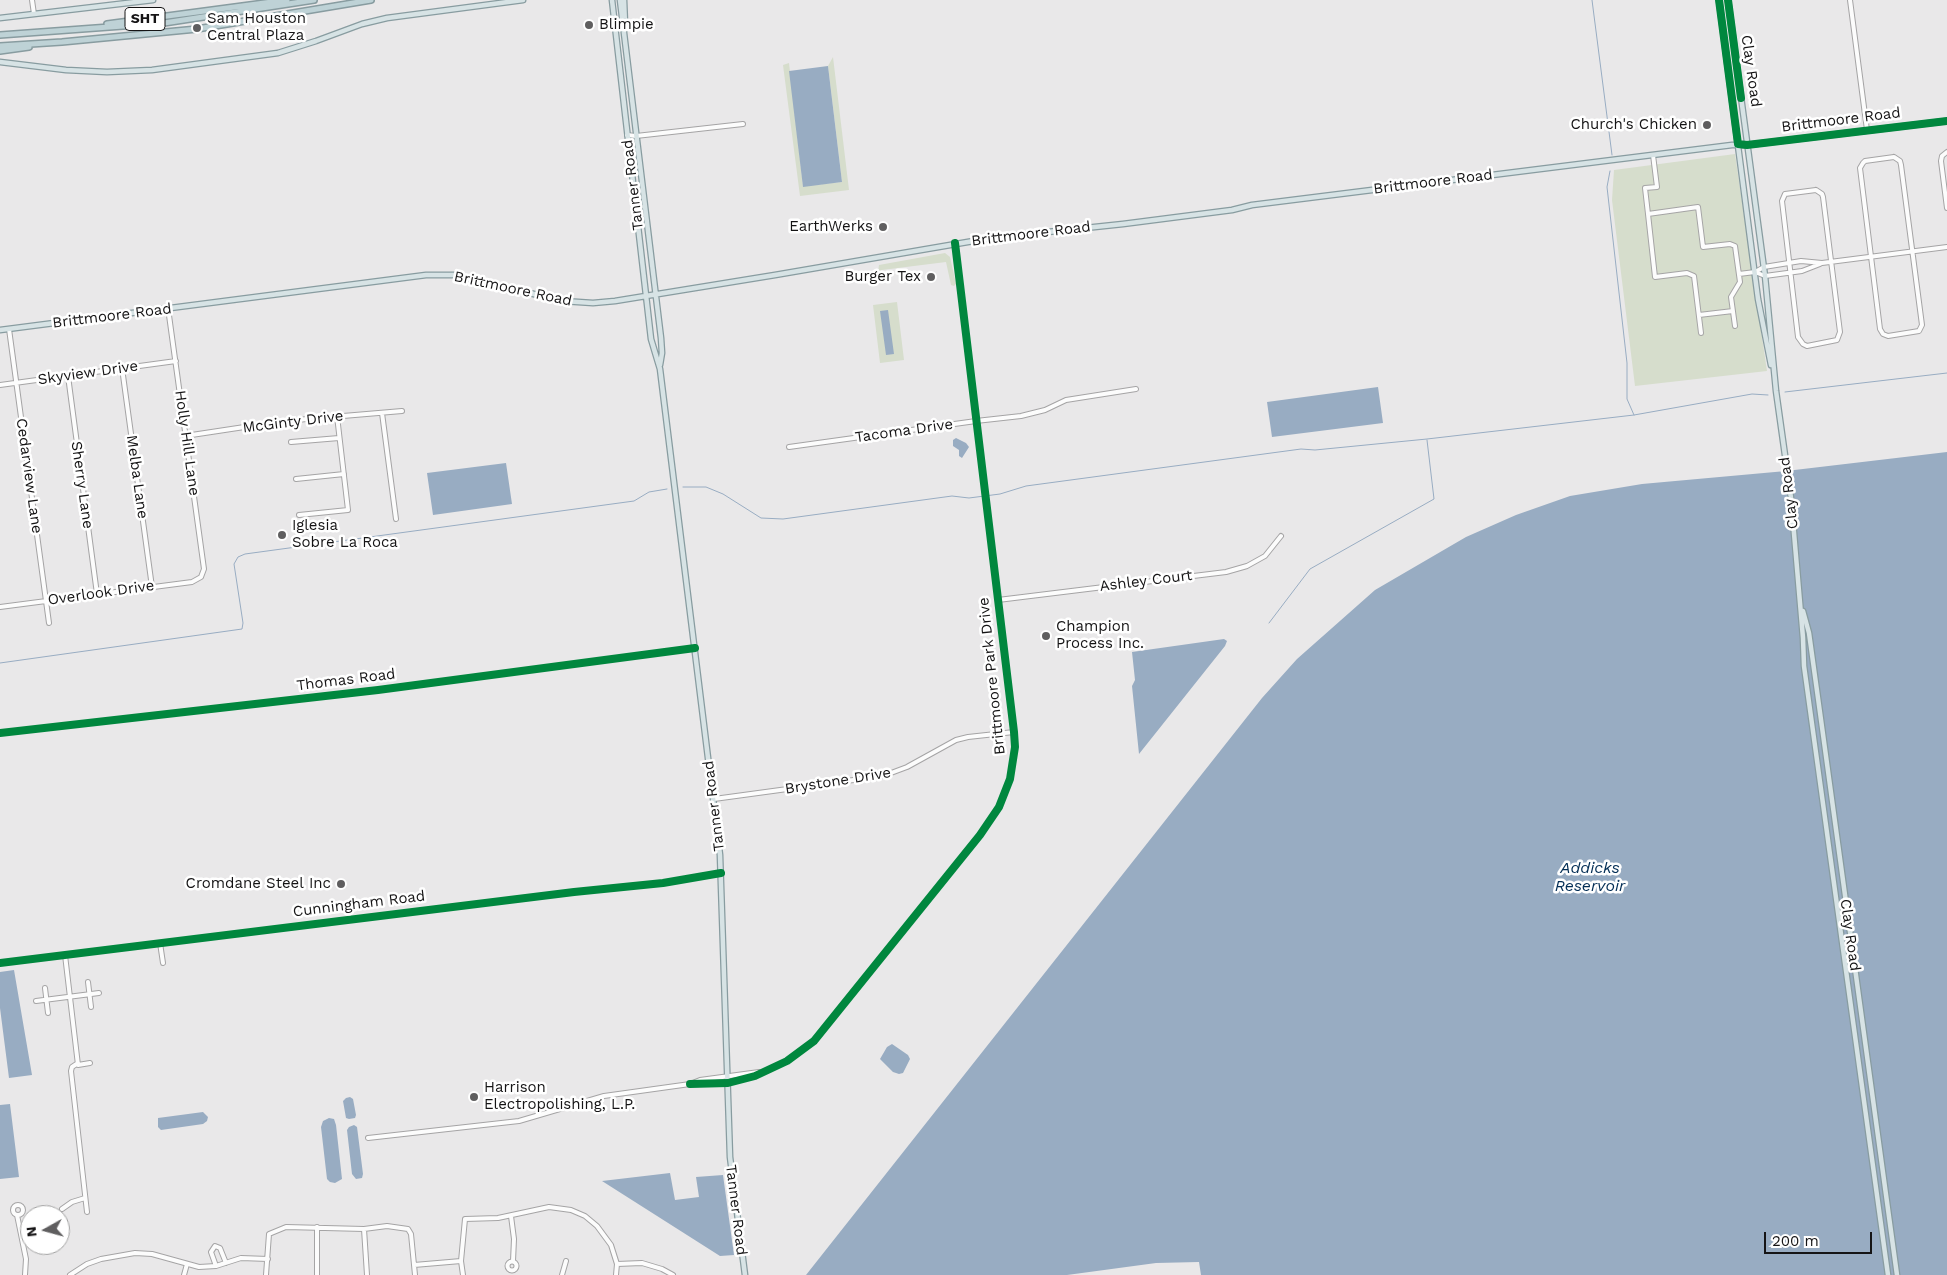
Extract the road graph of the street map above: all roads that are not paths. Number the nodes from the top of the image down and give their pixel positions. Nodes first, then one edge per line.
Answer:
1 (32, 0) edge
2 (153, 0) edge
3 (287, 0) edge
4 (314, 0) edge
5 (371, 0) edge
6 (523, 0) edge
7 (606, 0) edge
8 (612, 0) edge
9 (620, 0) edge
10 (624, 0) edge
11 (1719, 0) edge
12 (1728, 0) edge
13 (1850, 0) edge
14 (34, 14) junction
15 (0, 18) edge
16 (615, 26) junction
17 (90, 28) junction
18 (0, 35) edge
19 (625, 41) junction
20 (62, 42) junction
21 (0, 46) edge
22 (0, 51) edge
23 (0, 62) edge
24 (1737, 72) junction
25 (1729, 74) junction
26 (1947, 121) edge
27 (743, 124) dead end
28 (1867, 130) junction
29 (627, 135) junction
30 (636, 136) junction
31 (1738, 144) junction
32 (1747, 145) junction
33 (1947, 152) edge
34 (1653, 155) junction
35 (1947, 208) edge
36 (1648, 214) junction
37 (1756, 214) junction
38 (1748, 215) junction
39 (955, 243) junction
40 (1947, 247) edge
41 (1912, 252) junction
42 (1871, 257) junction
43 (1830, 262) junction
44 (1789, 263) junction
45 (1822, 263) junction
46 (1764, 266) junction
47 (1755, 272) junction
48 (1790, 273) junction
49 (1739, 274) junction
50 (1765, 276) junction
51 (655, 294) junction
52 (647, 296) junction
53 (168, 308) junction
54 (1733, 311) junction
55 (1699, 315) junction
56 (1735, 326) dead end
57 (10, 329) junction
58 (0, 330) edge
59 (1701, 333) dead end
60 (176, 361) junction
61 (122, 368) junction
62 (660, 369) junction
63 (68, 376) junction
64 (17, 383) junction
65 (0, 385) edge
66 (1136, 389) dead end
67 (1776, 390) junction
68 (402, 411) dead end
69 (382, 413) junction
70 (337, 416) junction
71 (976, 421) junction
72 (185, 436) junction
73 (340, 438) junction
74 (291, 442) dead end
75 (789, 447) dead end
76 (344, 474) junction
77 (296, 479) dead end
78 (299, 515) dead end
79 (396, 519) dead end
80 (1281, 536) dead end
81 (201, 577) joint
82 (152, 586) junction
83 (97, 594) junction
84 (1800, 595) junction
85 (998, 600) junction
86 (46, 601) junction
87 (0, 607) edge
88 (49, 623) dead end
89 (695, 648) junction
90 (1822, 727) junction
91 (1813, 728) junction
92 (1014, 732) junction
93 (0, 733) edge
94 (714, 799) junction
95 (721, 872) junction
96 (1844, 890) junction
97 (1835, 891) junction
98 (473, 897) dead end
99 (473, 904) junction
100 (160, 943) junction
101 (65, 955) junction
102 (0, 963) edge
103 (163, 963) dead end
104 (88, 982) dead end
105 (46, 988) dead end
106 (99, 993) dead end
107 (90, 994) junction
108 (70, 997) junction
109 (47, 1000) junction
110 (36, 1001) dead end
111 (1859, 1002) junction
112 (1851, 1003) junction
113 (91, 1007) dead end
114 (48, 1013) dead end
115 (78, 1063) junction
116 (90, 1063) dead end
117 (763, 1072) junction
118 (728, 1076) junction
119 (728, 1083) junction
120 (690, 1084) junction
121 (368, 1138) dead end
122 (85, 1198) junction
123 (1886, 1199) junction
124 (1878, 1200) junction
125 (68, 1205) edge
126 (87, 1212) dead end
127 (17, 1215) dead end
128 (511, 1216) junction
129 (316, 1227) junction
130 (364, 1229) junction
131 (268, 1259) junction
132 (566, 1260) dead end
133 (461, 1261) junction
134 (513, 1261) dead end
135 (226, 1263) junction
136 (187, 1264) junction
137 (617, 1264) junction
138 (414, 1265) junction
139 (216, 1266) junction
140 (26, 1275) edge
141 (70, 1275) edge
142 (184, 1275) edge
143 (266, 1275) edge
144 (317, 1275) edge
145 (367, 1275) edge
146 (416, 1275) edge
147 (463, 1275) edge
148 (562, 1275) edge
149 (616, 1275) edge
150 (672, 1275) edge
151 (745, 1275) edge
152 (1888, 1275) edge
153 (1897, 1275) edge

1 - 14 street
2 - 14 main road
3 - 17 highway, SHT
4 - 17 highway, SHT
5 - 20 highway, SHT
6 - 23 main road
7 - 16 main road
8 - 16 main road, Tanner Road
9 - 19 main road, Tanner Road
10 - 19 main road
11 - 25 main road, Clay Road
12 - 24 main road, Clay Road
13 - 28 street
14 - 15 main road
16 - 29 main road, Tanner Road
17 - 18 highway, SHT
19 - 30 main road, Tanner Road
20 - 21 highway, SHT
20 - 22 highway
24 - 25 main road
24 - 32 main road, Clay Road
25 - 31 main road, Clay Road
26 - 28 main road, Brittmoore Road
27 - 30 street
28 - 32 main road, Brittmoore Road
29 - 30 street
29 - 52 main road, Tanner Road
30 - 51 main road, Tanner Road
31 - 32 main road, Brittmoore Road
31 - 34 main road, Brittmoore Road
31 - 38 main road, Clay Road
32 - 37 main road, Clay Road
33 - 35 street
34 - 36 street
34 - 39 main road, Brittmoore Road
36 - 49 street
36 - 55 street
37 - 38 main road
37 - 46 main road, Clay Road
38 - 47 main road, Clay Road
39 - 51 main road, Brittmoore Road
39 - 71 street, Brittmoore Park Drive
40 - 41 street
41 - 42 street
41 - 42 street
41 - 42 street
42 - 43 street
43 - 44 street
43 - 45 street
43 - 48 street
44 - 45 street
44 - 46 street
44 - 48 street
45 - 48 street
46 - 47 street
46 - 50 main road, Clay Road
47 - 49 street
47 - 50 street
47 - 67 main road, Clay Road
48 - 50 street
49 - 54 street
50 - 67 main road, Clay Road
51 - 52 main road, Brittmoore Road
51 - 62 main road, Tanner Road
52 - 53 main road, Brittmoore Road
52 - 62 main road, Tanner Road
53 - 57 main road, Brittmoore Road
53 - 60 street, Holly Hill Lane
54 - 55 street
54 - 56 street
55 - 59 street
57 - 58 main road, Brittmoore Road
57 - 64 street, Cedarview Lane
60 - 61 street, Skyview Drive
60 - 72 street, Holly Hill Lane
61 - 63 street, Skyview Drive
61 - 82 street, Melba Lane
62 - 89 main road, Tanner Road
63 - 64 street, Skyview Drive
63 - 83 street, Sherry Lane
64 - 65 street, Skyview Drive
64 - 86 street, Cedarview Lane
66 - 71 street, Tacoma Drive
67 - 84 main road, Clay Road
68 - 69 street, McGinty Drive
69 - 70 street, McGinty Drive
69 - 79 street
70 - 72 street, McGinty Drive
70 - 73 street
71 - 75 street, Tacoma Drive
71 - 85 street, Brittmoore Park Drive
72 - 81 street, Holly Hill Lane
73 - 74 street
73 - 76 street
76 - 77 street
76 - 78 street
80 - 85 street, Ashley Court
81 - 82 street, Overlook Drive
82 - 83 street, Overlook Drive
83 - 86 street, Overlook Drive
84 - 90 main road, Clay Road
84 - 91 main road, Clay Road
85 - 92 street, Brittmoore Park Drive
86 - 87 street, Overlook Drive
86 - 88 street, Cedarview Lane
89 - 93 street, Thomas Road
89 - 94 main road, Tanner Road
90 - 91 main road
90 - 96 main road, Clay Road
91 - 97 main road, Clay Road
92 - 94 street, Brystone Drive
92 - 117 street, Brittmoore Park Drive
94 - 95 main road, Tanner Road
95 - 99 street, Cunningham Road
95 - 118 main road, Tanner Road
96 - 97 main road
96 - 111 main road, Clay Road
97 - 112 main road, Clay Road
98 - 99 street
99 - 100 street, Cunningham Road
100 - 101 street, Cunningham Road
100 - 103 street
101 - 102 street, Cunningham Road
101 - 108 street
104 - 107 street
105 - 109 street
106 - 107 street
107 - 108 street
107 - 113 street
108 - 109 street
108 - 115 street
109 - 110 street
109 - 114 street
111 - 112 main road
111 - 123 main road, Clay Road
112 - 124 main road, Clay Road
115 - 116 street
115 - 122 street
117 - 118 street, Brittmoore Park Drive
117 - 119 street, Brittmoore Park Drive
118 - 119 main road, Tanner Road
118 - 120 street, Brittmoore Park Drive
119 - 120 street, Brittmoore Park Drive
119 - 151 main road, Tanner Road
120 - 121 street, Brittmoore Park Drive
122 - 125 street
122 - 126 street
123 - 124 main road
123 - 153 main road, Clay Road
124 - 152 main road, Clay Road
127 - 140 street
128 - 133 street
128 - 134 street
128 - 137 street
129 - 130 street
129 - 131 street
129 - 144 street
130 - 138 street
130 - 145 street
131 - 135 street
131 - 143 street
132 - 148 street
133 - 138 street
133 - 147 street
135 - 139 street
135 - 139 street
136 - 139 street
136 - 141 street
136 - 142 street
137 - 149 street
137 - 150 street
138 - 146 street

